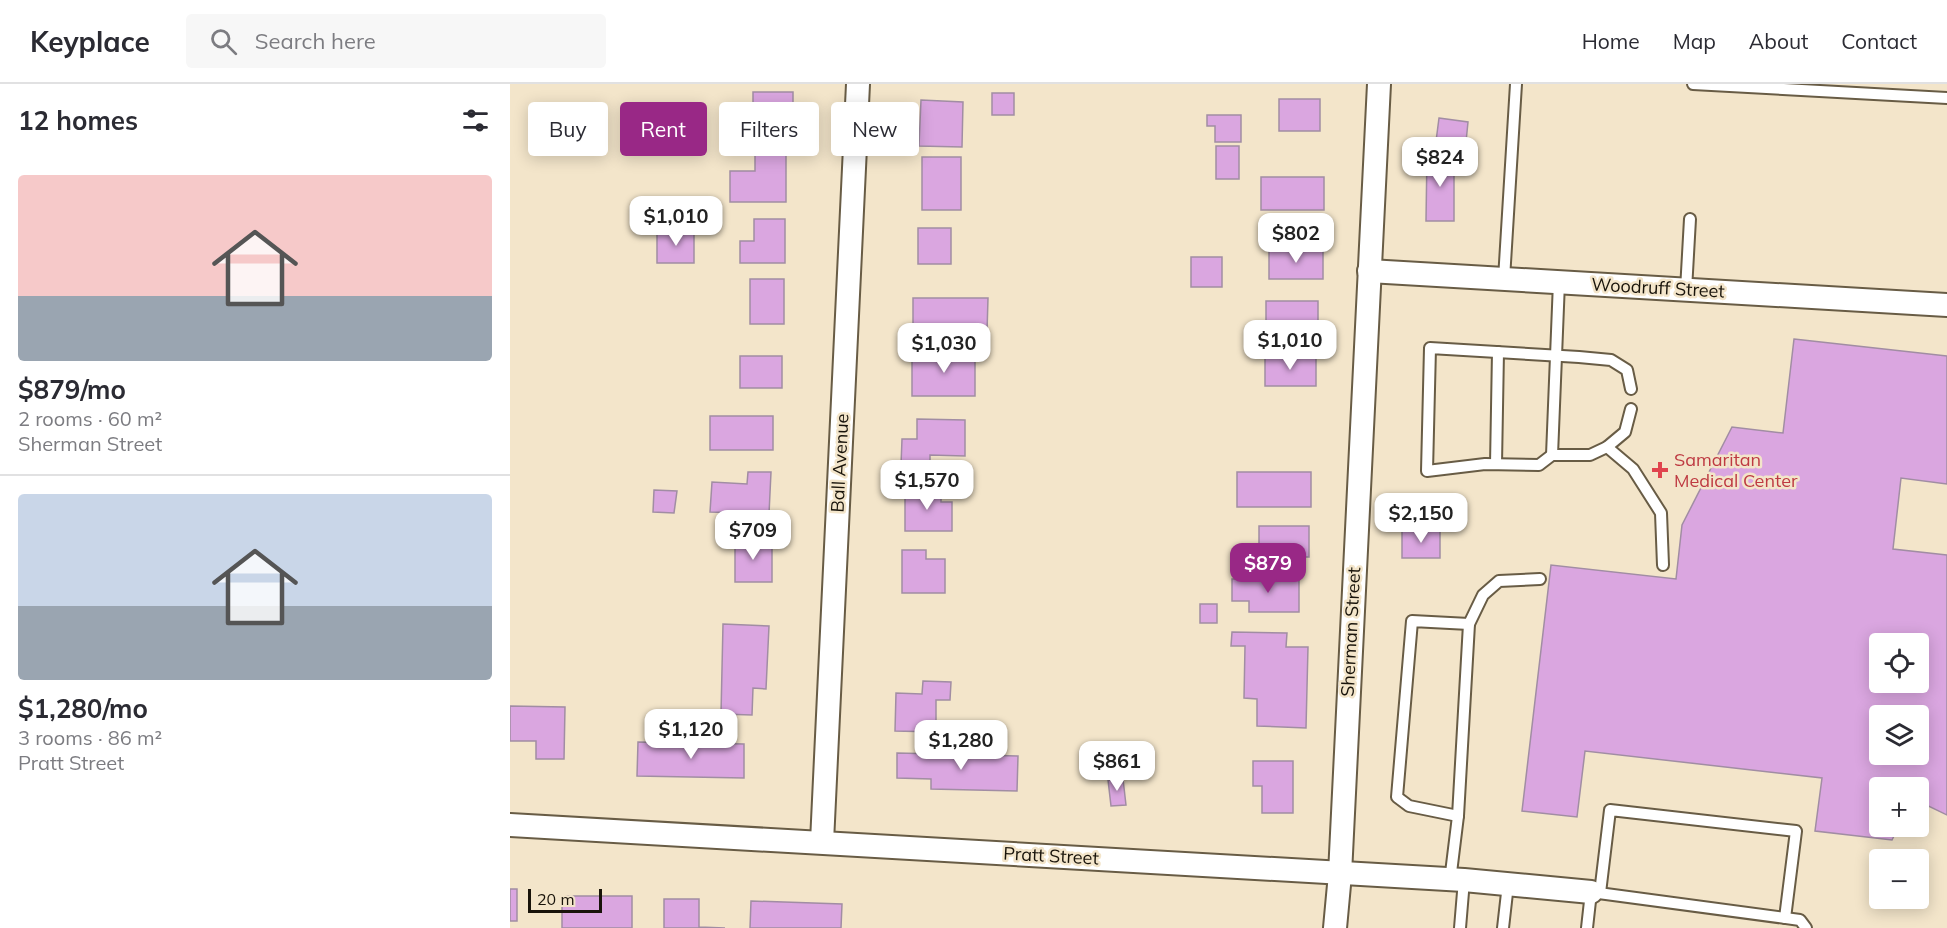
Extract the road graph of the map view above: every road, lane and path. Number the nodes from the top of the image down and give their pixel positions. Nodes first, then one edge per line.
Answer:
1 (858, 84) edge
2 (1379, 84) edge
3 (1516, 84) edge
4 (1693, 84) edge
5 (1947, 98) edge
6 (1690, 219) dead end
7 (1369, 271) junction
8 (1504, 279) junction
9 (1559, 282) junction
10 (1686, 290) junction
11 (1947, 305) edge
12 (1498, 352) junction
13 (1556, 355) junction
14 (1631, 389) dead end
15 (1631, 409) dead end
16 (1607, 447) junction
17 (1552, 455) junction
18 (1496, 464) junction
19 (1663, 565) dead end
20 (1540, 579) dead end
21 (1469, 624) junction
22 (1458, 816) junction
23 (510, 825) edge
24 (822, 842) junction
25 (1340, 874) junction
26 (1457, 880) junction
27 (1508, 884) junction
28 (1596, 893) junction
29 (1785, 918) junction
30 (1335, 928) edge
31 (1460, 928) edge
32 (1503, 928) edge
33 (1587, 928) edge
34 (1806, 928) edge

1 - 24 street, Ball Avenue
2 - 7 street, Sherman Street
3 - 8 lane
4 - 5 lane
6 - 10 lane
7 - 8 street, Woodruff Street
7 - 25 street, Sherman Street
8 - 9 street, Woodruff Street
9 - 10 street, Woodruff Street
9 - 13 lane
10 - 11 street, Woodruff Street
12 - 13 lane
12 - 18 lane
12 - 18 lane
13 - 14 lane
13 - 17 lane
15 - 16 lane
16 - 17 lane
16 - 19 lane
17 - 18 lane
20 - 21 lane
21 - 22 lane
21 - 22 lane
22 - 26 lane
23 - 24 street, Pratt Street
24 - 25 street, Pratt Street
25 - 26 street, Pratt Street
25 - 30 street, Sherman Street
26 - 27 street, Pratt Street
26 - 31 lane
27 - 28 street, Pratt Street
27 - 32 lane
28 - 29 lane
28 - 29 lane
28 - 33 lane
29 - 34 lane

